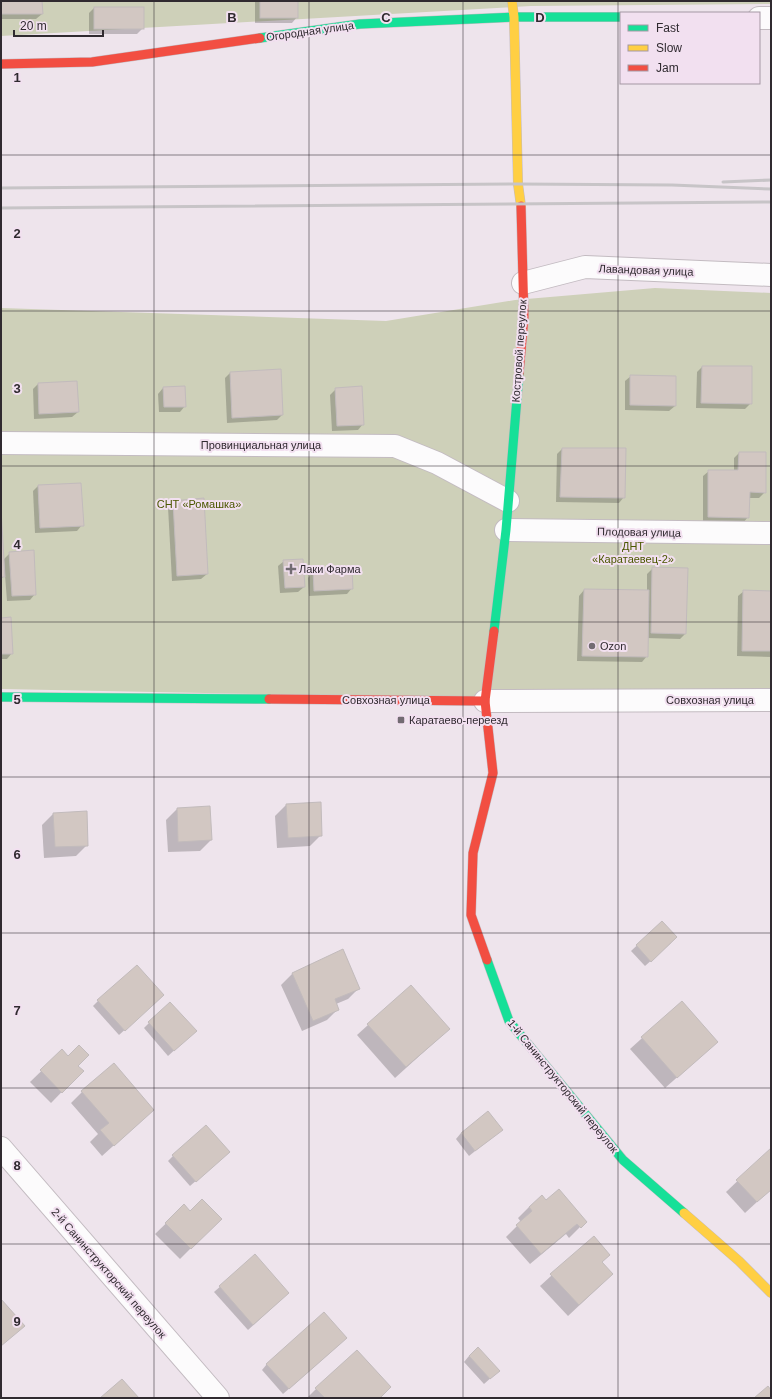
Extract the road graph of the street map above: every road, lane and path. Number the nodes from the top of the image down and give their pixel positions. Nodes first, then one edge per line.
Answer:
1 (512, 1) edge
2 (514, 17) junction
3 (620, 17) edge
4 (760, 18) edge
5 (771, 18) edge
6 (1, 64) edge
7 (771, 275) edge
8 (523, 283) junction
9 (1, 443) edge
10 (508, 501) junction
11 (506, 530) junction
12 (771, 533) edge
13 (1, 697) edge
14 (771, 700) edge
15 (484, 701) junction
16 (1, 1148) edge
17 (771, 1293) edge
18 (218, 1398) edge

1 - 2 street, Костровой переулок
2 - 3 street, Огородная улица
2 - 6 street, Огородная улица
2 - 8 street, Костровой переулок
4 - 5 street
7 - 8 street, Лавандовая улица
8 - 10 street, Костровой переулок
9 - 10 street, Провинциальная улица
10 - 11 street, Костровой переулок
11 - 12 street, Плодовая улица
11 - 15 street, Костровой переулок
13 - 15 street, Совхозная улица
14 - 15 street, Совхозная улица
15 - 17 street, 1-й Санинструкторский переулок
16 - 18 street, 2-й Санинструкторский переулок

